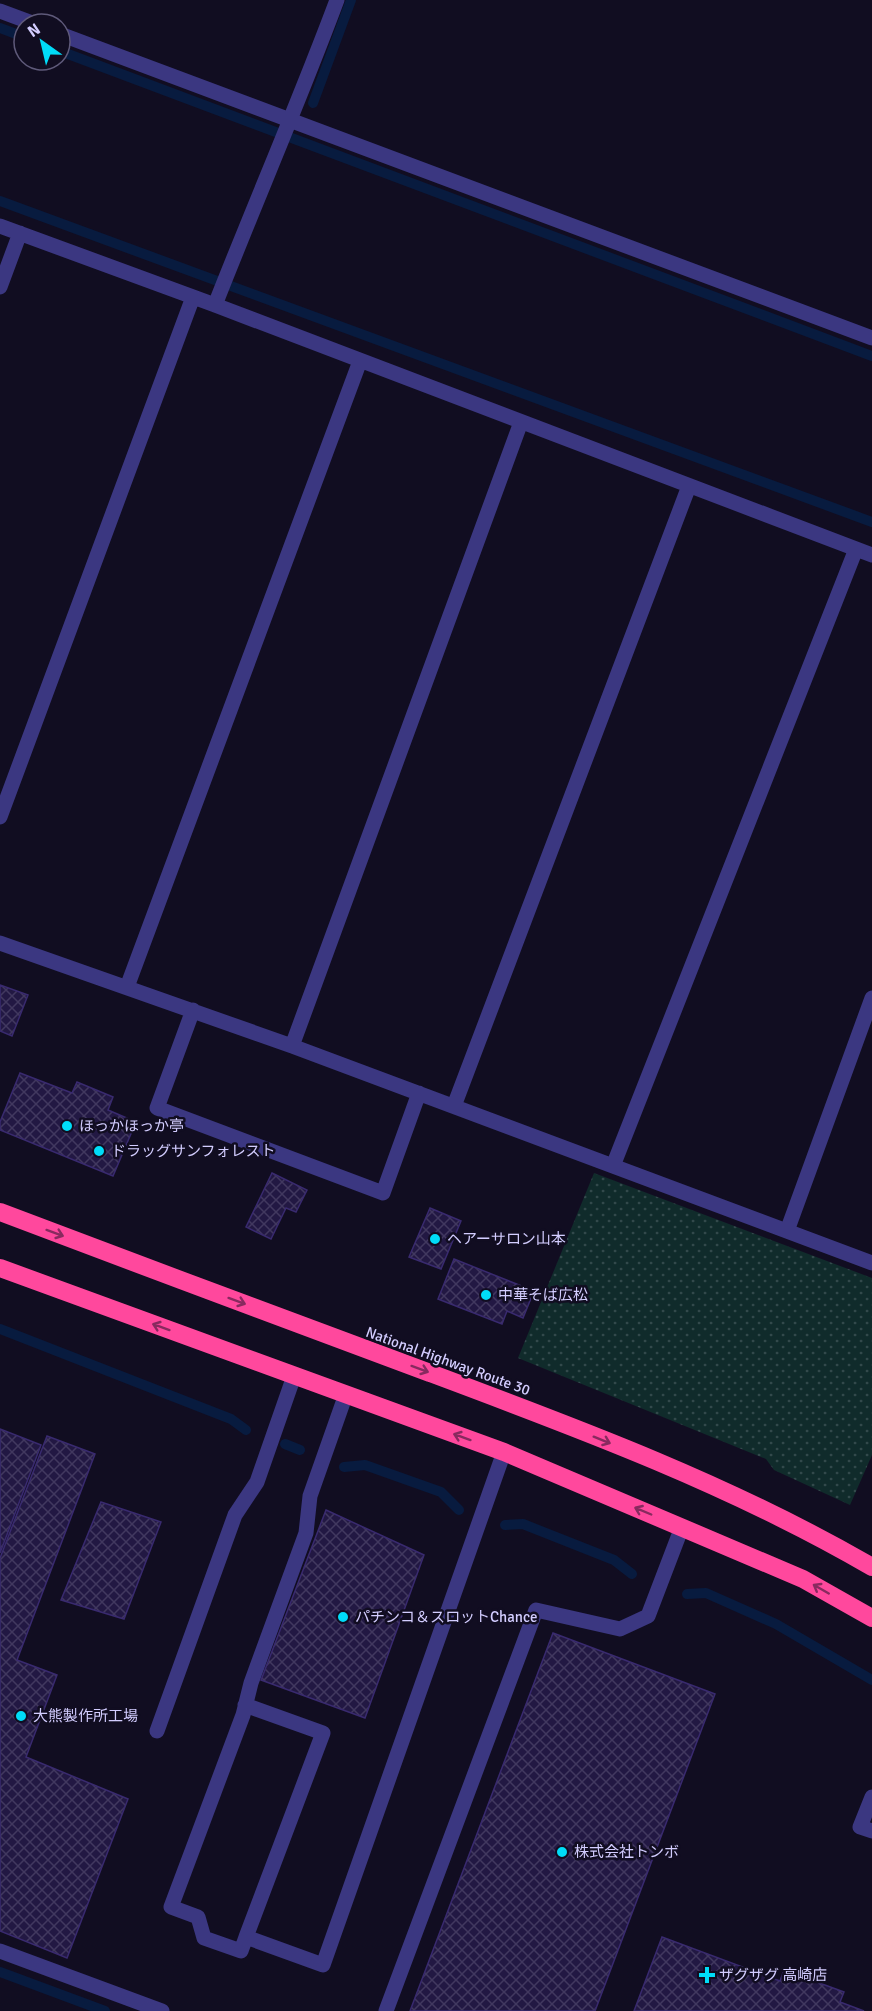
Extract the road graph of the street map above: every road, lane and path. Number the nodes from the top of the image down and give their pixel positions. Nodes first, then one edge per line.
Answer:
1 (337, 0) edge
2 (72, 38) edge
3 (285, 129) junction
4 (0, 226) edge
5 (20, 233) junction
6 (0, 287) edge
7 (193, 297) junction
8 (217, 299) junction
9 (872, 338) edge
10 (360, 361) junction
11 (521, 422) junction
12 (689, 486) junction
13 (856, 549) junction
14 (872, 555) edge
15 (0, 817) edge
16 (0, 943) edge
17 (127, 987) junction
18 (872, 998) edge
19 (193, 1010) junction
20 (292, 1046) junction
21 (419, 1093) junction
22 (454, 1106) junction
23 (613, 1166) junction
24 (0, 1212) edge
25 (787, 1231) junction
26 (872, 1263) edge
27 (0, 1268) edge
28 (294, 1376) junction
29 (346, 1394) junction
30 (504, 1452) junction
31 (682, 1527) junction
32 (872, 1567) edge
33 (872, 1618) edge
34 (245, 1705) junction
35 (157, 1731) dead end
36 (872, 1797) edge
37 (872, 1831) edge
38 (246, 1937) junction
39 (0, 1951) edge
40 (124, 2006) edge
41 (162, 2011) edge
42 (386, 2011) edge

1 - 3 street
2 - 3 street
3 - 8 street
3 - 9 street
4 - 5 street
5 - 6 street
5 - 7 street
7 - 8 street
7 - 15 street
8 - 10 street
10 - 11 street
10 - 17 street
11 - 12 street
11 - 20 street
12 - 13 street
12 - 22 street
13 - 14 street
13 - 23 street
16 - 17 street
17 - 19 street
18 - 25 street
19 - 20 street
19 - 21 street
20 - 21 street
21 - 22 street
22 - 23 street
23 - 25 street
24 -> 32 highway, National Highway Route 30
25 - 26 street
28 -> 27 highway
28 - 29 highway
28 - 35 street
30 -> 29 highway
29 - 34 street
31 -> 30 highway
30 - 38 street
33 -> 31 highway
31 - 42 street
34 - 38 street
34 - 38 street
36 - 37 street
39 - 40 street
40 - 41 street

